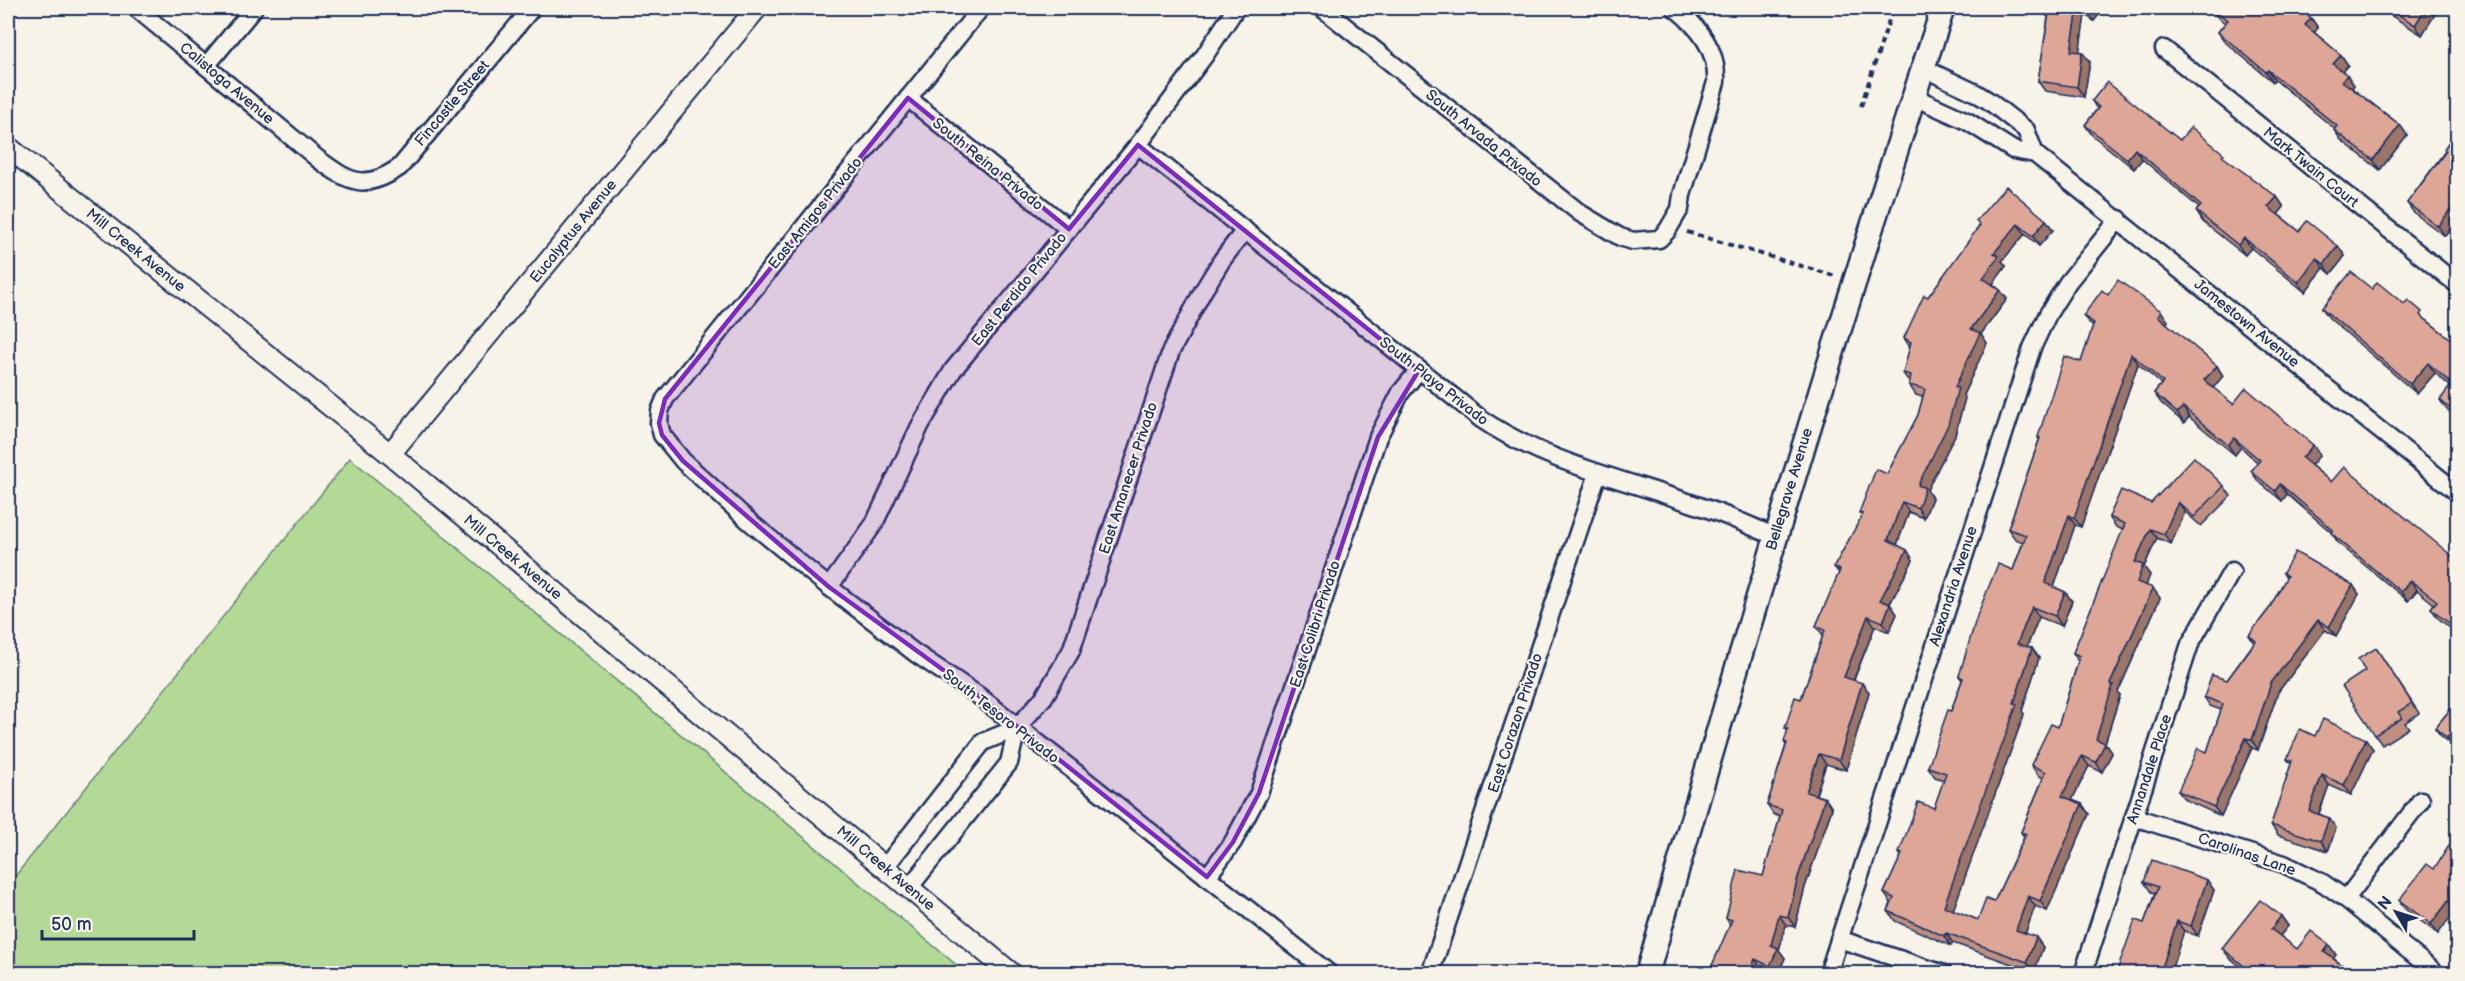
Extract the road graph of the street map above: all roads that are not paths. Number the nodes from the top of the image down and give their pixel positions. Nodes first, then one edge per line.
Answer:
1 (136, 8) edge
2 (254, 8) edge
3 (532, 8) edge
4 (757, 8) edge
5 (981, 8) edge
6 (1236, 8) edge
7 (1322, 8) edge
8 (1675, 8) edge
9 (1943, 8) edge
10 (2164, 49) dead end
11 (206, 66) junction
12 (1923, 68) junction
13 (1914, 97) junction
14 (908, 98) junction
15 (1138, 145) junction
16 (8, 147) edge
17 (2035, 154) junction
18 (362, 184) joint
19 (2118, 219) junction
20 (1069, 229) junction
21 (1245, 230) junction
22 (2457, 285) edge
23 (1419, 370) junction
24 (659, 423) joint
25 (390, 454) junction
26 (1598, 473) junction
27 (2457, 493) edge
28 (1774, 536) junction
29 (2232, 571) dead end
30 (829, 587) junction
31 (1017, 728) junction
32 (2421, 800) dead end
33 (2134, 817) junction
34 (885, 867) junction
35 (1207, 877) junction
36 (909, 888) junction
37 (2346, 898) junction
38 (1839, 939) junction
39 (1012, 974) edge
40 (1330, 974) edge
41 (1430, 974) edge
42 (1647, 974) edge
43 (1828, 974) edge
44 (1944, 974) edge
45 (2083, 974) edge
46 (2437, 974) edge

1 - 11 street, Calistoga Avenue
2 - 11 street
3 - 18 street, Fincastle Street
4 - 25 street, Eucalyptus Avenue
5 - 14 street, East Amigos Privado
6 - 15 street, East Perdido Privado
7 - 8 street, South Arvada Privado
9 - 12 main road, Bellegrave Avenue
10 - 22 street, Mark Twain Court
11 - 18 street, Calistoga Avenue
12 - 13 main road, Bellegrave Avenue
12 - 17 street, Jamestown Avenue
13 - 17 street, Jamestown Avenue
13 - 28 main road, Bellegrave Avenue
14 - 20 street, South Reina Privado
14 - 24 street, East Amigos Privado
15 - 20 street, East Perdido Privado
15 - 21 street, South Playa Privado
16 - 25 street, Mill Creek Avenue
17 - 19 street, Jamestown Avenue
19 - 27 street, Jamestown Avenue
19 - 38 street, Alexandria Avenue
20 - 30 street, East Perdido Privado
21 - 23 street, South Playa Privado
21 - 31 street, East Amanecer Privado
23 - 26 street, South Playa Privado
23 - 35 street, East Colibri Privado
24 - 30 street, South Tesoro Privado
25 - 34 street, Mill Creek Avenue
26 - 28 street, South Playa Privado
26 - 41 street, East Corazon Privado
28 - 42 main road, Bellegrave Avenue
29 - 33 street, Annandale Place
30 - 31 street, South Tesoro Privado
31 - 34 street, East Amanecer Privado
31 - 35 street, South Tesoro Privado
31 - 36 street, East Amanecer Privado
32 - 37 street
33 - 37 street, Carolinas Lane
33 - 45 street, Annandale Place
34 - 36 street, Mill Creek Avenue
35 - 40 street, South Tesoro Privado
36 - 39 street, Mill Creek Avenue
37 - 46 street, Carolinas Lane
38 - 43 street, Alexandria Avenue
38 - 44 street

